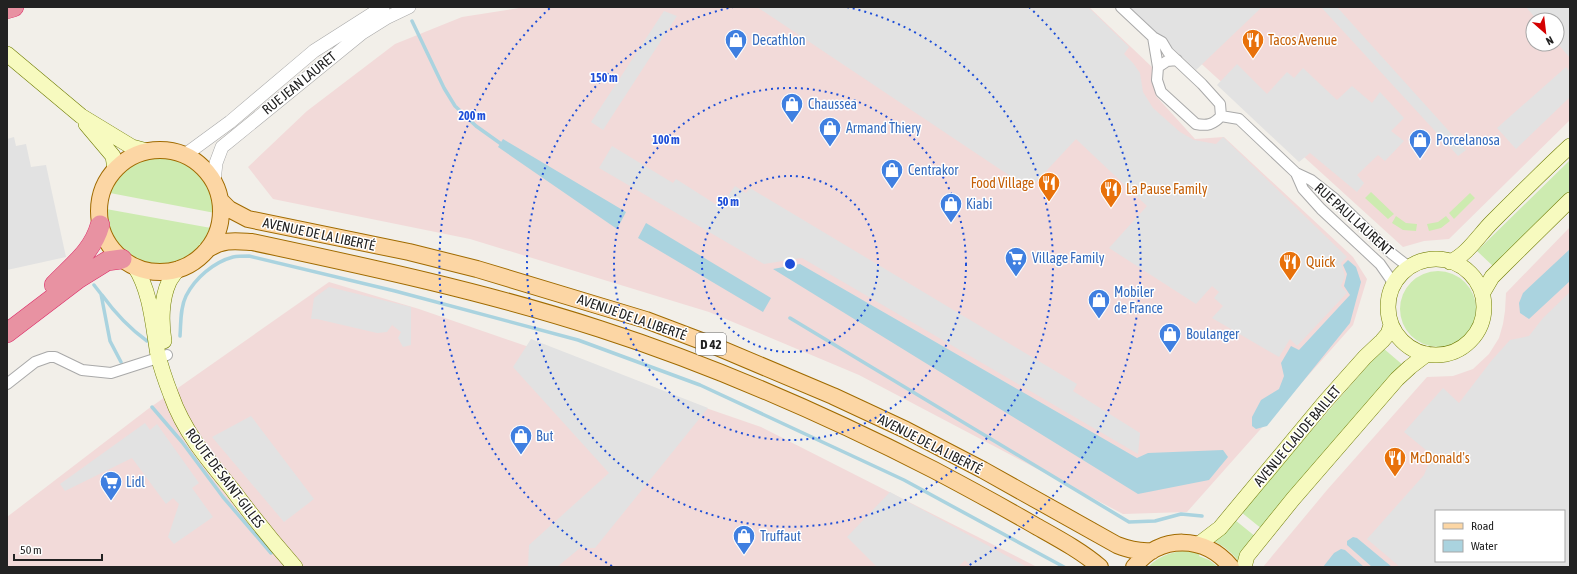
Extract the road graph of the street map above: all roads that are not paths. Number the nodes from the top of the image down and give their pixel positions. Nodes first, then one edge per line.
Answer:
1 (14, 7) edge
2 (383, 7) edge
3 (409, 7) edge
4 (1121, 7) edge
5 (7, 9) edge
6 (1153, 37) junction
7 (7, 54) edge
8 (1177, 60) junction
9 (7, 67) edge
10 (1158, 67) junction
11 (32, 75) junction
12 (81, 116) junction
13 (1221, 116) junction
14 (1570, 146) edge
15 (147, 151) junction
16 (185, 155) junction
17 (115, 169) junction
18 (1296, 173) junction
19 (214, 181) junction
20 (1570, 200) edge
21 (221, 201) junction
22 (100, 225) junction
23 (208, 249) junction
24 (1450, 262) junction
25 (129, 263) junction
26 (1412, 266) junction
27 (178, 269) junction
28 (1394, 284) junction
29 (1482, 294) junction
30 (7, 318) edge
31 (1391, 325) junction
32 (7, 333) edge
33 (1427, 354) junction
34 (163, 356) junction
35 (7, 384) edge
36 (1199, 544) junction
37 (1152, 551) junction
38 (295, 567) edge
39 (306, 567) edge
40 (1100, 567) edge
41 (1134, 567) edge
42 (1231, 567) edge
43 (1244, 567) edge

1 - 5 highway
2 - 16 street, RUE JEAN LAURET
3 - 19 street, RUE JEAN LAURET
4 - 6 street
6 - 8 street
6 - 10 street
7 - 11 main road
8 - 10 street
8 - 13 street
9 - 11 main road
10 - 13 street
11 - 12 main road
12 - 15 main road
12 - 17 main road
13 - 18 street, RUE PAUL LAURENT
14 - 24 main road
15 - 16 main road
15 - 17 main road
16 - 19 main road
17 - 22 main road
18 - 26 street, RUE PAUL LAURENT
18 - 28 street, RUE PAUL LAURENT
19 - 21 main road
20 - 29 main road
21 - 23 main road
21 - 37 main road, AVENUE DE LA LIBERTÉ / D 42
22 - 25 main road
22 - 30 highway
23 - 27 main road
23 - 40 main road, AVENUE DE LA LIBERTÉ / D 42
24 - 26 main road
24 - 29 main road
25 - 27 main road
25 - 32 highway
25 - 34 main road, ROUTE DE SAINT-GILLES
26 - 28 main road
27 - 34 main road, ROUTE DE SAINT-GILLES
28 - 31 main road
29 - 33 main road
31 - 33 main road
31 - 36 main road, AVENUE CLAUDE BAILLET
33 - 43 main road
34 - 35 street
34 - 38 main road, ROUTE DE SAINT-GILLES
34 - 39 main road, ROUTE DE SAINT-GILLES
36 - 37 main road
36 - 42 main road
37 - 41 main road

